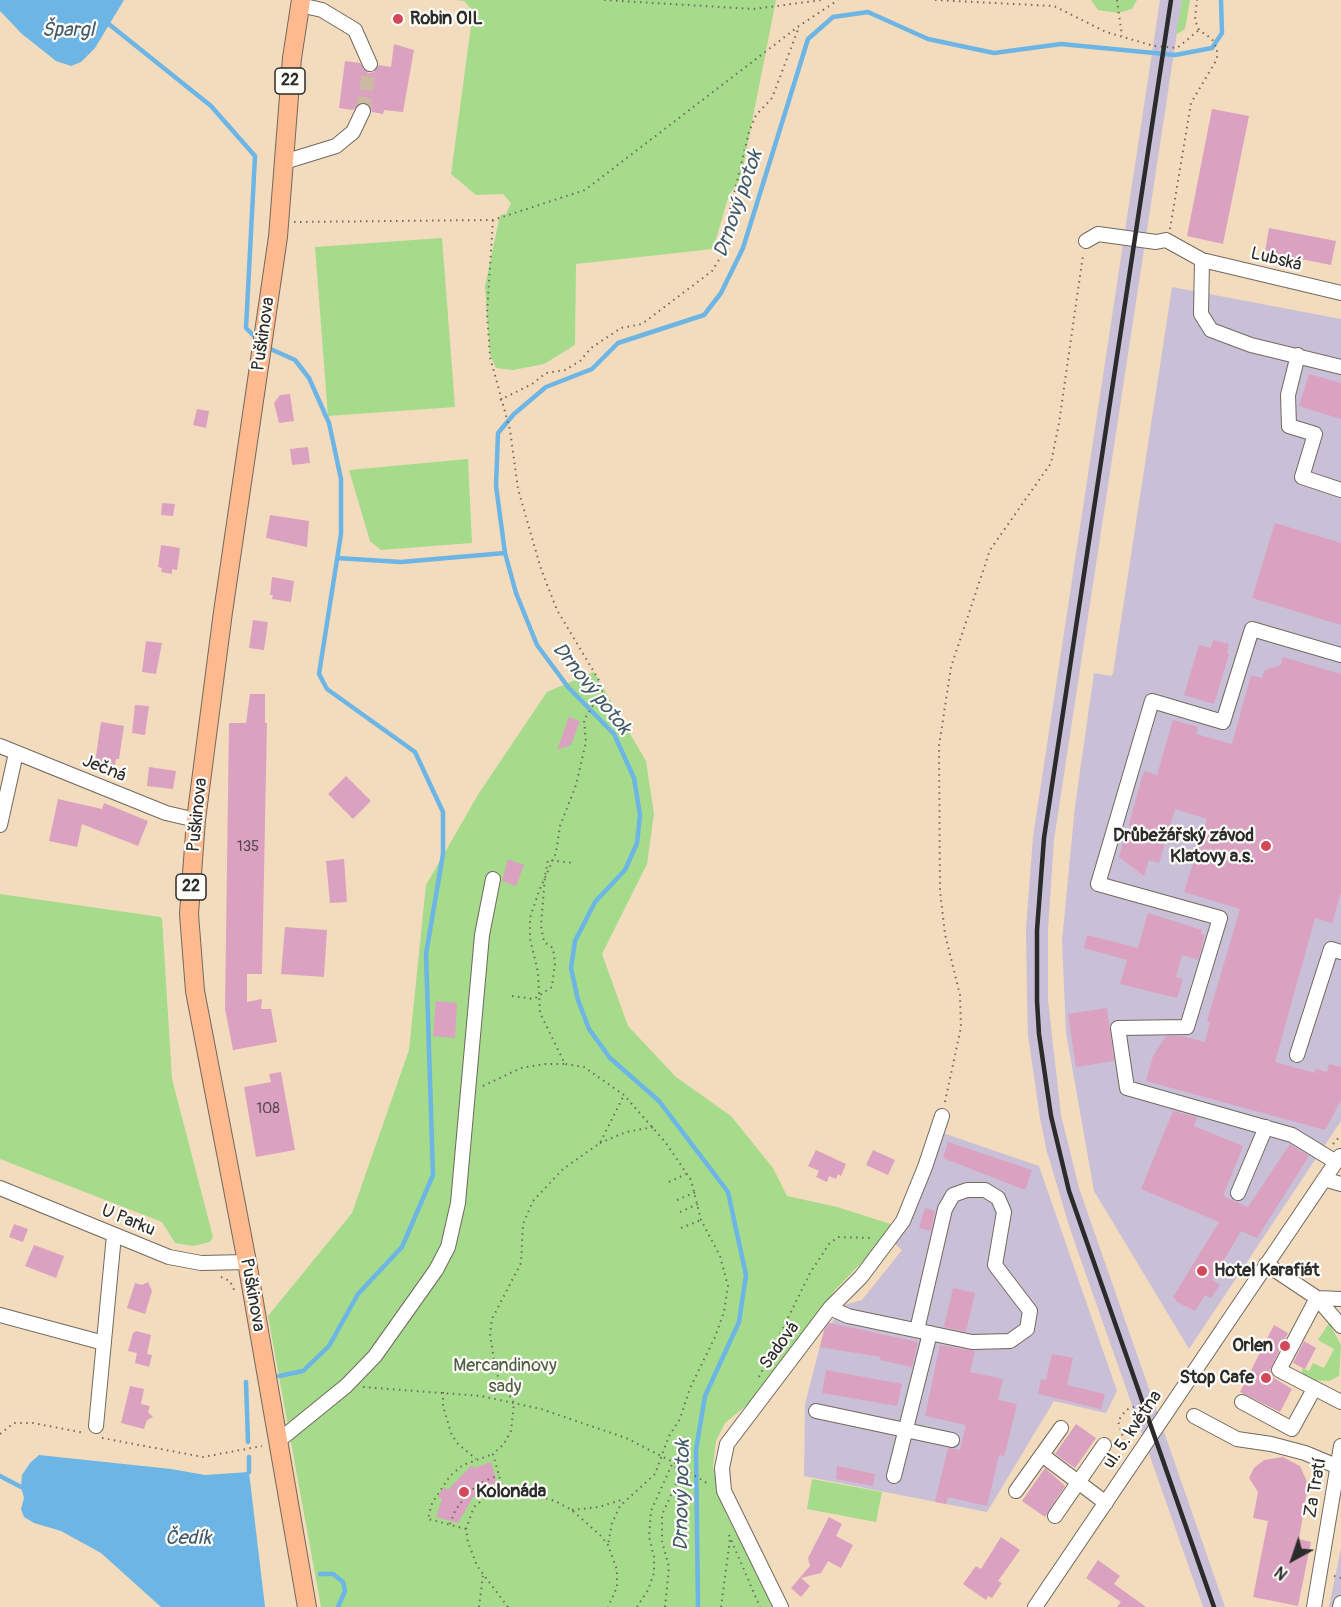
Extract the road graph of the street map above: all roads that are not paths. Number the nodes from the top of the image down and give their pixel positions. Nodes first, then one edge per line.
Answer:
1 (300, 2) edge
2 (370, 64) tunnel mouth
3 (363, 111) tunnel mouth
4 (284, 162) junction
5 (1086, 241) road end
6 (1202, 260) junction
7 (1341, 293) edge
8 (1298, 355) junction
9 (1341, 367) edge
10 (1341, 490) edge
11 (1341, 655) edge
12 (0, 746) edge
13 (16, 753) junction
14 (196, 820) junction
15 (0, 825) edge
16 (493, 879) dead end
17 (1341, 952) edge
18 (1297, 1055) dead end
19 (942, 1116) road end
20 (1266, 1127) junction
21 (1338, 1158) edge
22 (1324, 1179) junction
23 (1341, 1184) edge
24 (0, 1188) edge
25 (1238, 1193) dead end
26 (114, 1235) junction
27 (247, 1262) junction
28 (1266, 1264) junction
29 (1317, 1298) junction
30 (1341, 1299) edge
31 (830, 1308) junction
32 (0, 1315) edge
33 (1341, 1326) edge
34 (924, 1332) junction
35 (104, 1343) junction
36 (1314, 1389) junction
37 (1242, 1402) dead end
38 (1341, 1402) edge
39 (816, 1412) dead end
40 (1194, 1416) dead end
41 (1061, 1428) dead end
42 (906, 1430) junction
43 (94, 1432) road end
44 (952, 1440) dead end
45 (271, 1444) junction
46 (1104, 1445) dead end
47 (1341, 1446) edge
48 (1042, 1455) junction
49 (1340, 1467) edge
50 (894, 1476) dead end
51 (1078, 1482) junction
52 (1016, 1491) dead end
53 (1106, 1503) junction
54 (1054, 1516) dead end
55 (1341, 1603) edge
56 (308, 1607) edge
57 (781, 1607) edge
58 (1035, 1607) edge
59 (1314, 1607) edge
60 (1340, 1607) edge

1 - 2 street
1 - 4 main road, 22
3 - 4 street
4 - 14 main road, Puškinova / 22
5 - 6 street, Lubská
6 - 7 street, Lubská
6 - 8 street
8 - 9 street
8 - 10 street
11 - 20 street
12 - 13 street, Ječná
13 - 14 street, Ječná
13 - 15 street
14 - 27 main road, Puškinova / 22
16 - 45 street
17 - 18 street
19 - 31 street, Sadová
20 - 21 street
20 - 25 street
21 - 22 street, ul. 5. května
22 - 23 street
22 - 28 street, ul. 5. května
24 - 26 street, U Parku
26 - 27 street, U Parku
26 - 35 street
27 - 45 main road, Puškinova / 22
28 - 29 street
28 - 53 street, ul. 5. května
29 - 30 street
29 - 33 street
29 - 36 street
31 - 34 street
31 - 57 street, Sadová
32 - 35 street
34 - 34 street
34 - 42 street
35 - 43 street
36 - 37 street
36 - 38 street
39 - 42 street
40 - 49 street
41 - 48 street
42 - 44 street
42 - 50 street
45 - 56 main road, Puškinova / 22
46 - 51 street
47 - 49 street, Za Tratí
48 - 51 street
48 - 52 street
49 - 59 street, Za Tratí
51 - 53 street
51 - 54 street
53 - 58 street, ul. 5. května
55 - 60 street

